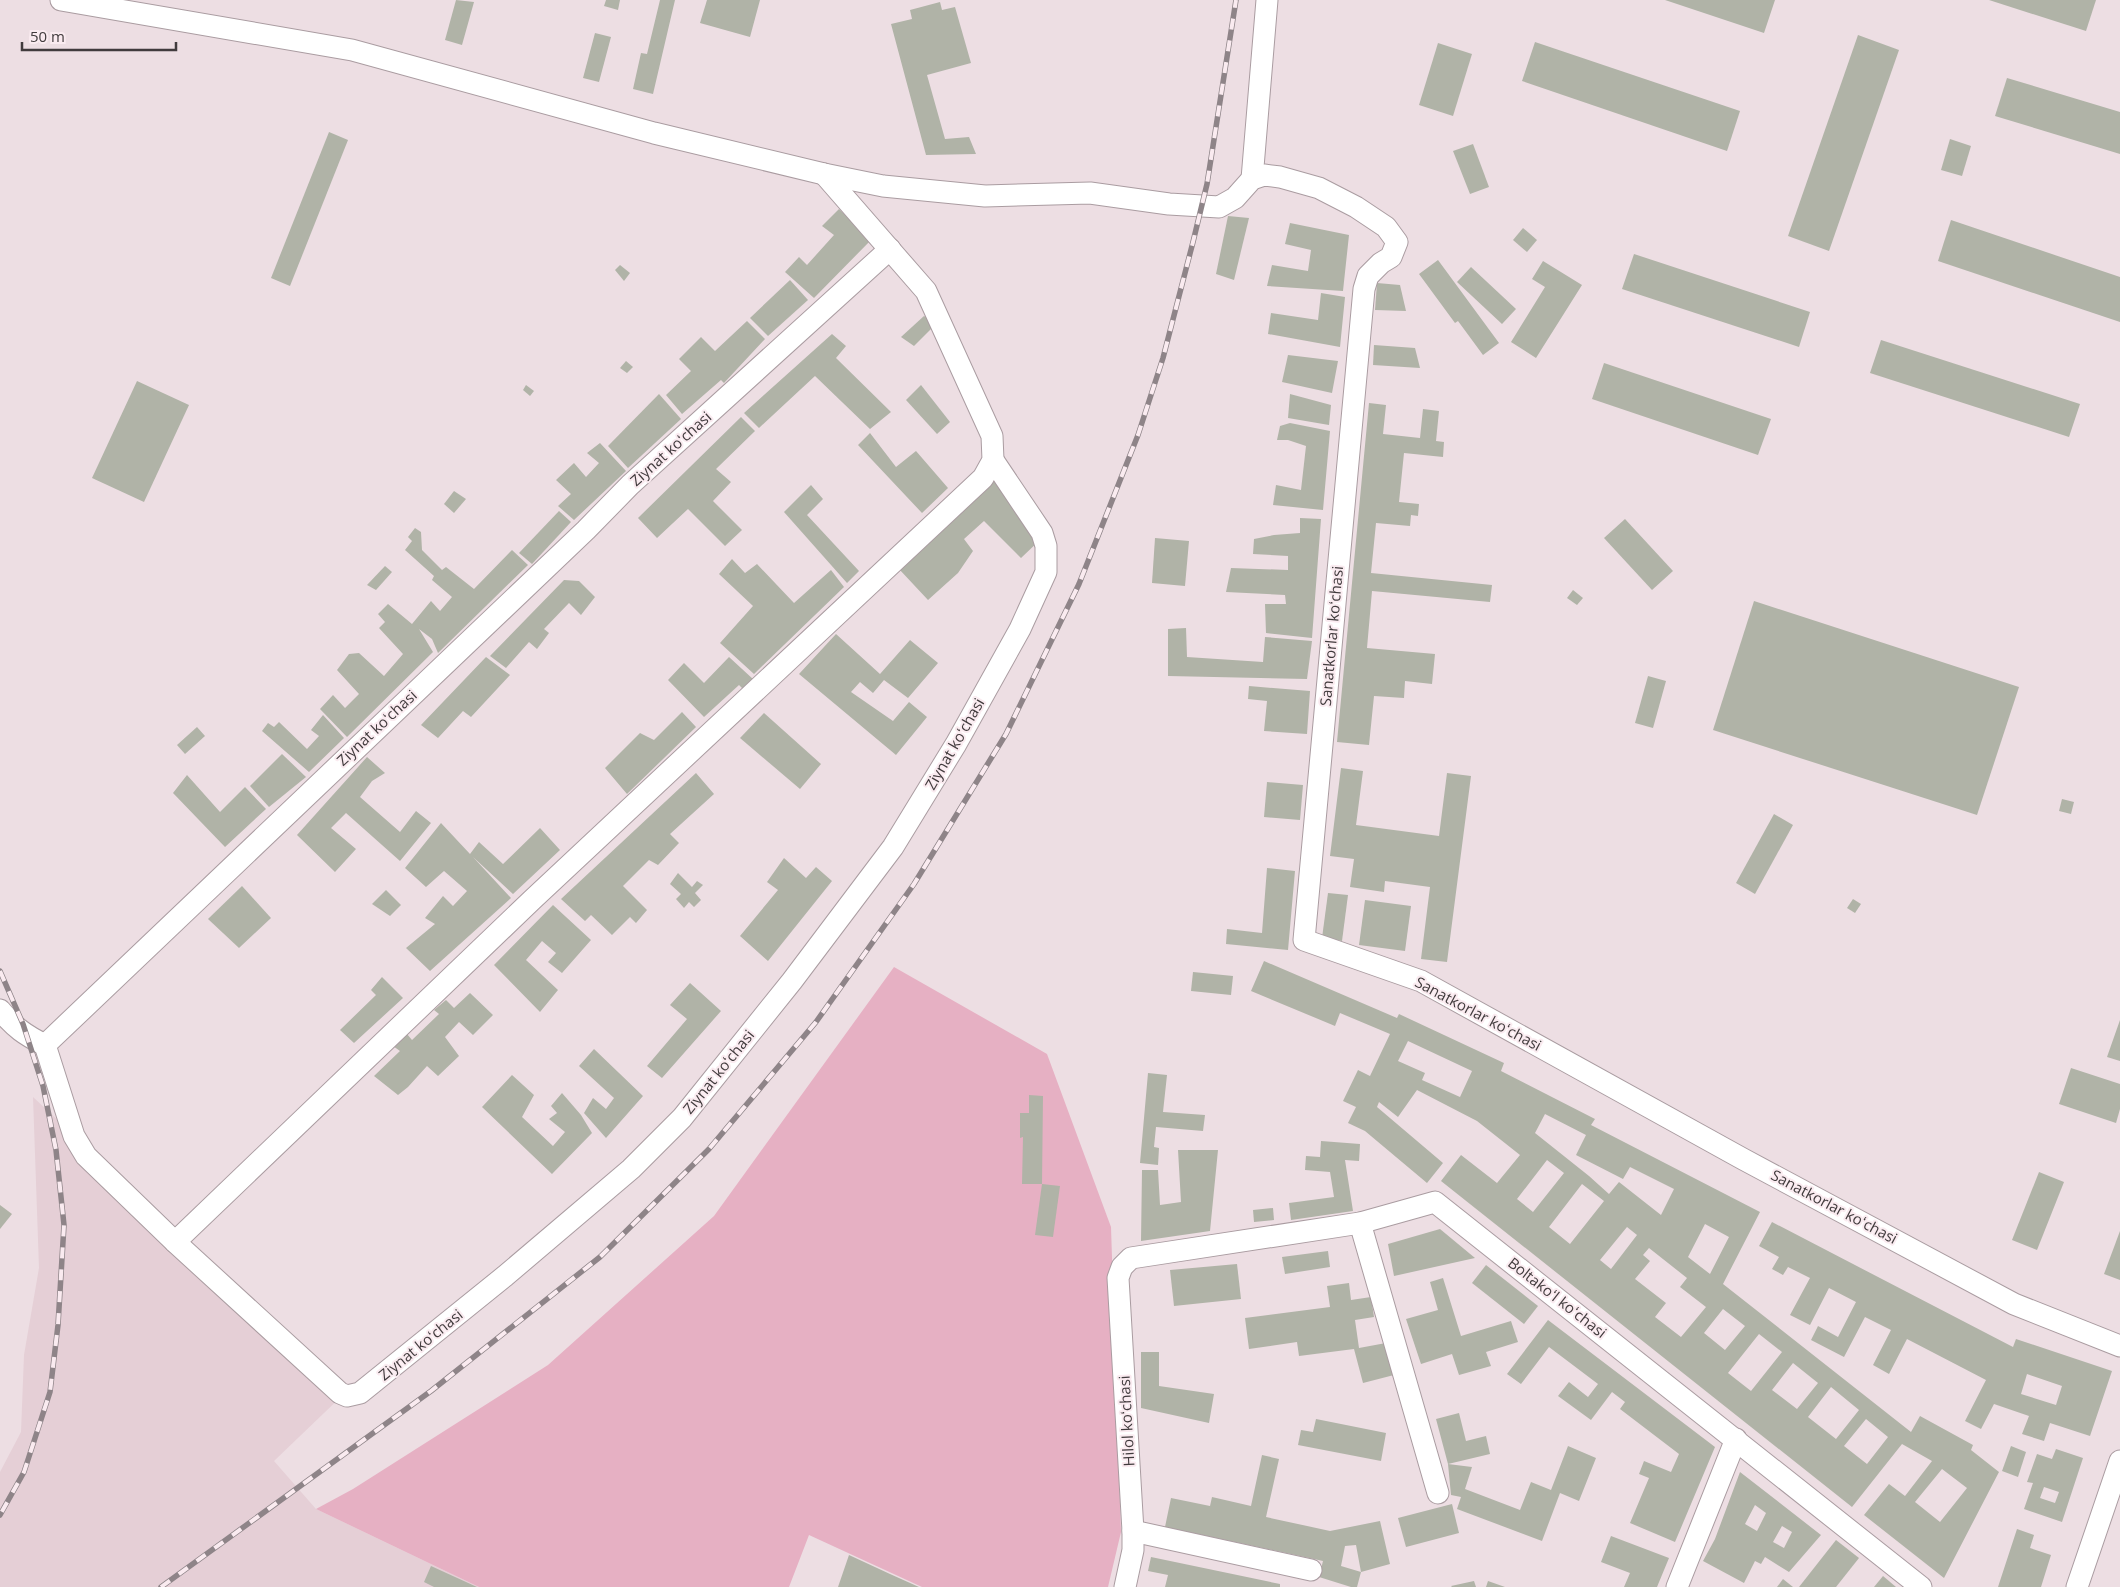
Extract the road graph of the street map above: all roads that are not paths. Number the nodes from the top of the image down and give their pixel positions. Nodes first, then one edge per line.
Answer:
1 (61, 0) edge
2 (1268, 0) edge
3 (824, 174) junction
4 (1252, 179) junction
5 (890, 249) junction
6 (993, 460) junction
7 (0, 1010) edge
8 (45, 1046) junction
9 (1360, 1223) junction
10 (174, 1242) junction
11 (1131, 1258) joint
12 (2120, 1346) edge
13 (1736, 1439) junction
14 (2120, 1460) edge
15 (1438, 1493) dead end
16 (1133, 1531) junction
17 (1311, 1570) dead end
18 (1125, 1587) edge
19 (1677, 1587) edge
20 (1921, 1587) edge
21 (2077, 1587) edge

1 - 3 street
2 - 4 street
3 - 4 street
3 - 5 street
4 - 12 street, Sanatkorlar koʻchasi
5 - 6 street
5 - 8 street, Ziynat koʻchasi
6 - 10 street
6 - 10 street, Ziynat koʻchasi
7 - 8 street
8 - 10 street, Ziynat koʻchasi
9 - 11 street, Boltakoʻl koʻchasi
9 - 13 street, Boltakoʻl koʻchasi
9 - 15 street
11 - 16 street, Hilol koʻchasi
13 - 19 street
13 - 20 street, Boltakoʻl koʻchasi
14 - 21 street
16 - 17 street
16 - 18 street, Hilol koʻchasi

